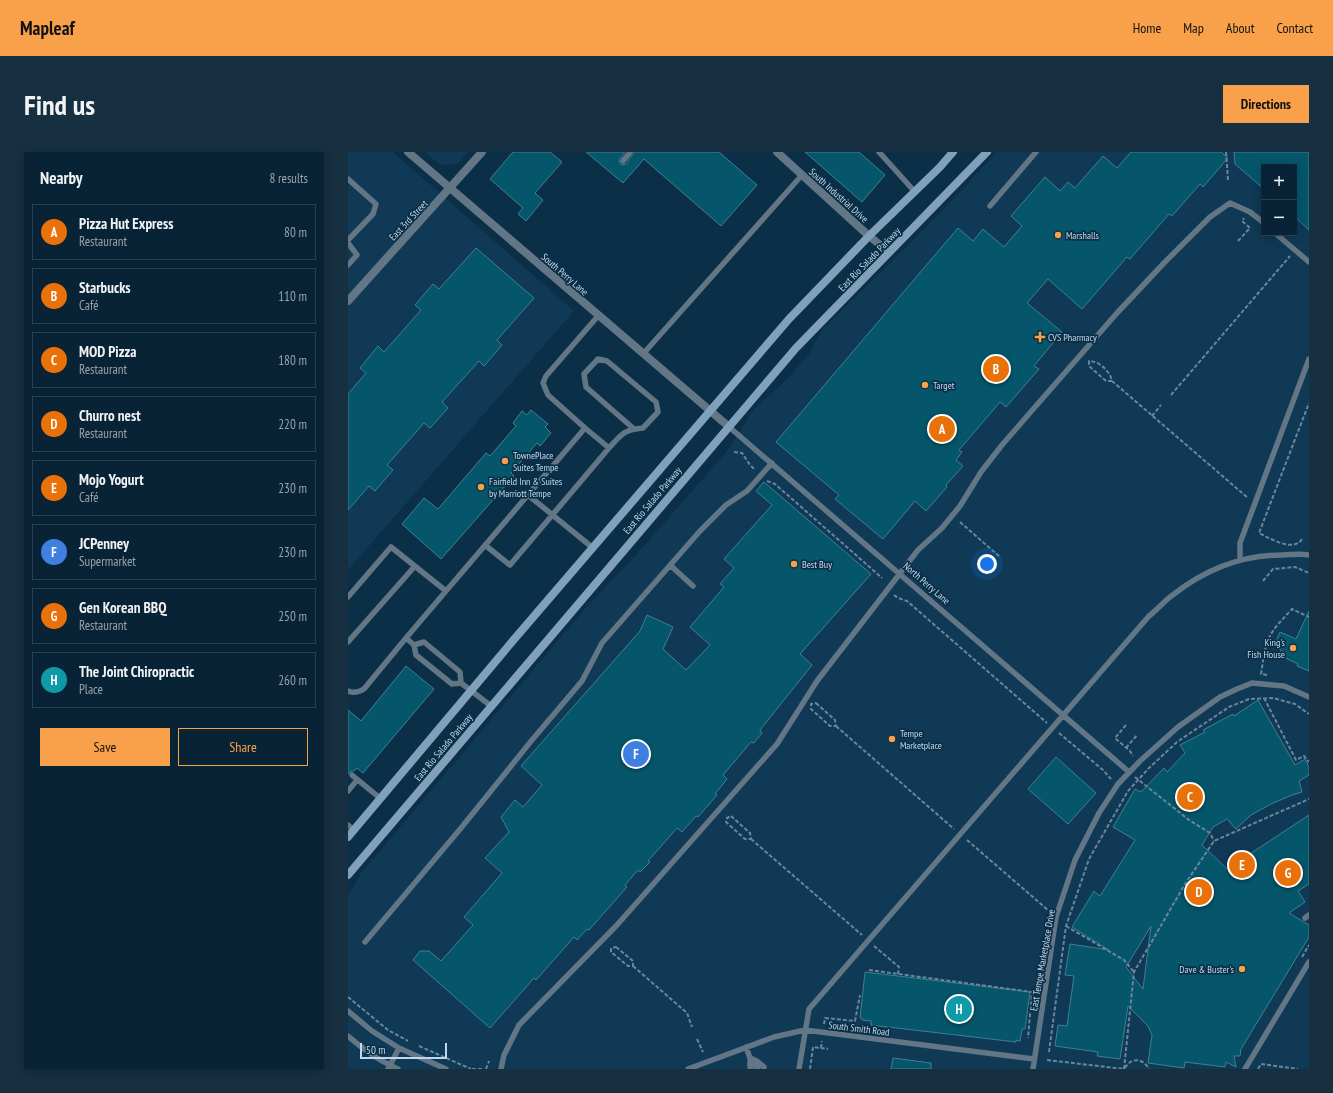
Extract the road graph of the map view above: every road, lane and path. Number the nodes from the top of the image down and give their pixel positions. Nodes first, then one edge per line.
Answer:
1 (408, 152) edge
2 (630, 152) edge
3 (777, 152) edge
4 (879, 152) edge
5 (953, 152) edge
6 (986, 152) edge
7 (1036, 152) edge
8 (1226, 152) edge
9 (480, 153) edge
10 (623, 161) dead end
11 (802, 175) junction
12 (348, 179) edge
13 (1228, 180) dead end
14 (450, 188) junction
15 (915, 192) junction
16 (990, 206) dead end
17 (1250, 212) junction
18 (1261, 221) edge
19 (869, 236) junction
20 (1279, 236) edge
21 (1238, 241) dead end
22 (348, 242) edge
23 (1295, 250) junction
24 (889, 252) junction
25 (1309, 262) edge
26 (348, 265) edge
27 (348, 301) edge
28 (598, 316) junction
29 (643, 354) junction
30 (1309, 359) edge
31 (1112, 381) junction
32 (1170, 395) dead end
33 (1309, 404) edge
34 (1161, 405) dead end
35 (710, 411) junction
36 (1152, 416) junction
37 (728, 426) junction
38 (585, 428) junction
39 (634, 429) junction
40 (609, 448) junction
41 (734, 452) dead end
42 (772, 464) junction
43 (755, 470) dead end
44 (764, 479) dead end
45 (528, 494) junction
46 (1248, 499) dead end
47 (1261, 510) dead end
48 (1267, 513) junction
49 (552, 515) junction
50 (960, 522) dead end
51 (1302, 539) dead end
52 (485, 545) junction
53 (592, 548) junction
54 (1309, 555) edge
55 (1000, 557) dead end
56 (1240, 560) junction
57 (670, 565) junction
58 (415, 566) junction
59 (900, 574) junction
60 (1309, 574) edge
61 (882, 578) dead end
62 (1263, 581) dead end
63 (693, 586) dead end
64 (446, 591) junction
65 (894, 595) dead end
66 (348, 597) edge
67 (1309, 617) edge
68 (406, 638) junction
69 (348, 642) edge
70 (414, 645) junction
71 (1268, 675) dead end
72 (461, 683) junction
73 (472, 690) junction
74 (348, 691) edge
75 (1309, 697) edge
76 (1264, 698) junction
77 (491, 706) junction
78 (1309, 714) edge
79 (1064, 716) junction
80 (1047, 723) dead end
81 (1126, 725) dead end
82 (836, 726) junction
83 (1059, 733) dead end
84 (1137, 735) dead end
85 (1126, 748) junction
86 (1133, 756) dead end
87 (1309, 762) edge
88 (1129, 772) junction
89 (352, 775) dead end
90 (357, 780) junction
91 (1112, 780) dead end
92 (1138, 780) junction
93 (348, 791) edge
94 (380, 798) junction
95 (1309, 799) edge
96 (351, 827) edge
97 (955, 830) dead end
98 (348, 837) edge
99 (751, 839) junction
100 (967, 840) dead end
101 (1214, 841) junction
102 (348, 874) edge
103 (1051, 913) dead end
104 (1066, 926) junction
105 (862, 935) dead end
106 (364, 942) dead end
107 (874, 946) dead end
108 (1309, 962) edge
109 (633, 966) junction
110 (869, 970) dead end
111 (1134, 972) junction
112 (898, 974) junction
113 (860, 995) dead end
114 (348, 996) edge
115 (348, 1011) edge
116 (824, 1025) dead end
117 (692, 1027) dead end
118 (805, 1030) junction
119 (348, 1036) edge
120 (697, 1039) dead end
121 (1028, 1039) dead end
122 (822, 1041) dead end
123 (399, 1048) junction
124 (746, 1048) junction
125 (821, 1048) junction
126 (828, 1049) dead end
127 (703, 1052) dead end
128 (1048, 1052) dead end
129 (750, 1058) junction
130 (1034, 1059) junction
131 (1047, 1060) dead end
132 (490, 1061) dead end
133 (389, 1067) edge
134 (764, 1067) dead end
135 (398, 1069) edge
136 (446, 1069) edge
137 (471, 1069) edge
138 (483, 1069) edge
139 (486, 1069) edge
140 (501, 1069) edge
141 (688, 1069) edge
142 (751, 1069) edge
143 (758, 1069) edge
144 (799, 1069) edge
145 (810, 1069) edge
146 (1033, 1069) edge
147 (1124, 1069) edge
148 (1149, 1069) edge
149 (1245, 1069) edge
150 (1258, 1069) edge
151 (1298, 1069) edge

1 - 14 street, South Perry Lane
2 - 10 lane
3 - 11 street, South Industrial Drive
4 - 15 lane
5 - 15 main road, East Rio Salado Parkway
6 - 24 main road, East Rio Salado Parkway
7 - 16 lane
8 - 13 path
9 - 14 street, East 3rd Street
11 - 19 street, South Industrial Drive
11 - 29 lane
12 - 22 lane
14 - 27 street, East 3rd Street
14 - 28 street, South Perry Lane
15 - 19 main road, East Rio Salado Parkway
17 - 18 lane
17 - 21 path
17 - 59 lane
19 - 24 street, South Industrial Drive
19 - 35 main road, East Rio Salado Parkway
20 - 23 lane
22 - 26 lane
23 - 25 lane
23 - 32 path
24 - 37 main road, East Rio Salado Parkway
28 - 29 street, South Perry Lane
28 - 38 lane
29 - 35 street, South Perry Lane
30 - 56 lane
31 - 31 path
31 - 36 path
33 - 48 path
34 - 36 path
35 - 37 street, North Perry Lane
35 - 53 main road, East Rio Salado Parkway
36 - 46 path
37 - 42 lane, North Perry Lane
37 - 77 main road, East Rio Salado Parkway
38 - 40 lane
38 - 45 lane
39 - 39 lane
39 - 40 lane
40 - 49 lane
41 - 43 path
42 - 57 lane
42 - 59 lane, North Perry Lane
44 - 61 path
45 - 49 lane
45 - 52 lane
47 - 48 path
48 - 51 path
49 - 52 lane
49 - 53 lane
50 - 55 path
52 - 64 lane
53 - 73 main road, East Rio Salado Parkway
54 - 56 lane
56 - 79 lane
57 - 63 lane
57 - 106 lane
58 - 64 lane
58 - 66 lane
58 - 69 lane
59 - 79 lane, North Perry Lane
59 - 140 lane
60 - 62 path
64 - 68 lane
65 - 80 path
67 - 71 path
68 - 70 lane
68 - 74 lane
70 - 72 lane
70 - 72 lane
72 - 73 lane
73 - 77 lane
73 - 94 main road, East Rio Salado Parkway
75 - 88 lane, East Tempe Marketplace Drive
76 - 78 path
76 - 87 path
76 - 92 path
77 - 102 main road, East Rio Salado Parkway
79 - 88 lane, North Perry Lane
79 - 118 lane
81 - 85 path
82 - 82 path
82 - 97 path
83 - 91 path
84 - 85 path
85 - 86 path
88 - 92 path
88 - 130 lane, East Tempe Marketplace Drive
89 - 90 lane
90 - 93 lane
90 - 94 lane
92 - 101 path
92 - 104 path
94 - 96 main road, East Rio Salado Parkway
95 - 101 path
96 - 98 main road, East Rio Salado Parkway
99 - 99 path
99 - 105 path
100 - 103 path
101 - 111 path
104 - 111 path
104 - 128 path
107 - 112 path
108 - 149 lane
109 - 109 path
109 - 117 path
110 - 112 path
111 - 148 path
112 - 121 path
113 - 116 path
114 - 137 path
115 - 123 lane
118 - 124 lane, South Smith Road
118 - 130 lane, South Smith Road
118 - 144 lane
119 - 133 lane
120 - 127 path
122 - 125 path
123 - 133 lane
123 - 136 lane
124 - 129 lane
124 - 141 lane, South Smith Road
125 - 126 path
125 - 145 path
129 - 134 lane
129 - 142 lane
129 - 143 lane
130 - 146 lane, East Tempe Marketplace Drive
131 - 147 path
132 - 139 path
133 - 135 lane
137 - 138 path
150 - 151 path

